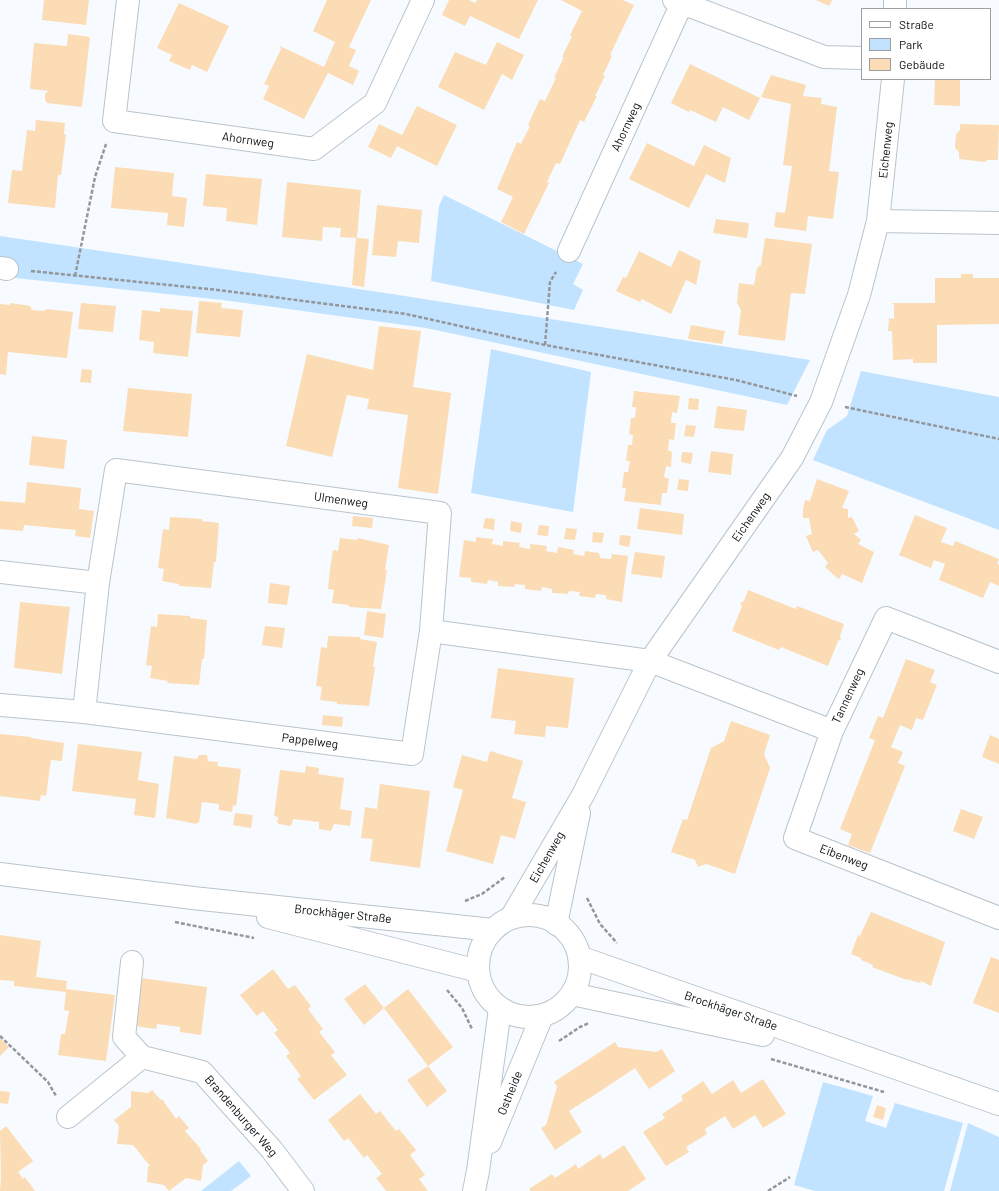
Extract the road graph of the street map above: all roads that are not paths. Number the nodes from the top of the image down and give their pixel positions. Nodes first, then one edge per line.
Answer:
1 (128, 0) edge
2 (423, 0) edge
3 (678, 2) edge
4 (861, 58) edge
5 (893, 80) edge
6 (878, 221) junction
7 (999, 223) edge
8 (569, 251) road end
9 (0, 572) edge
10 (98, 583) junction
11 (431, 631) junction
12 (650, 661) junction
13 (999, 662) edge
14 (0, 705) edge
15 (84, 712) junction
16 (832, 731) junction
17 (583, 795) junction
18 (0, 874) edge
19 (193, 898) junction
20 (511, 918) junction
21 (999, 918) edge
22 (556, 924) junction
23 (493, 930) junction
24 (579, 957) junction
25 (132, 962) dead end
26 (478, 971) junction
27 (572, 994) junction
28 (500, 1008) junction
29 (542, 1016) junction
30 (142, 1057) junction
31 (882, 1064) junction
32 (999, 1104) edge
33 (68, 1117) road end
34 (476, 1181) edge
35 (303, 1191) edge

1 - 2 street, Ahornweg
3 - 4 street, Ahornweg
3 - 8 street, Ahornweg
5 - 6 street, Eichenweg
6 - 7 street
6 - 12 street, Eichenweg
9 - 10 street
10 - 11 street, Ulmenweg
10 - 15 street
11 - 12 street
11 - 15 street, Pappelweg
12 - 16 street, Tannenweg
12 - 17 street, Eichenweg
13 - 16 street, Tannenweg
14 - 15 street, Pappelweg
16 - 21 street, Eibenweg
17 - 20 street, Eichenweg
17 - 22 street, Eichenweg
18 - 19 street, Brockhäger Straße
19 - 23 street, Brockhäger Straße
19 - 26 street, Brockhäger Straße
20 - 22 street
20 - 23 street
22 - 24 street
23 - 26 street
24 - 27 street
24 - 31 street, Brockhäger Straße
25 - 30 street
26 - 28 street
27 - 29 street
27 - 31 street, Brockhäger Straße
28 - 29 street
28 - 34 street, Ostheide
29 - 34 street, Ostheide
30 - 33 street
30 - 35 street, Brandenburger Weg
31 - 32 street, Brockhäger Straße

